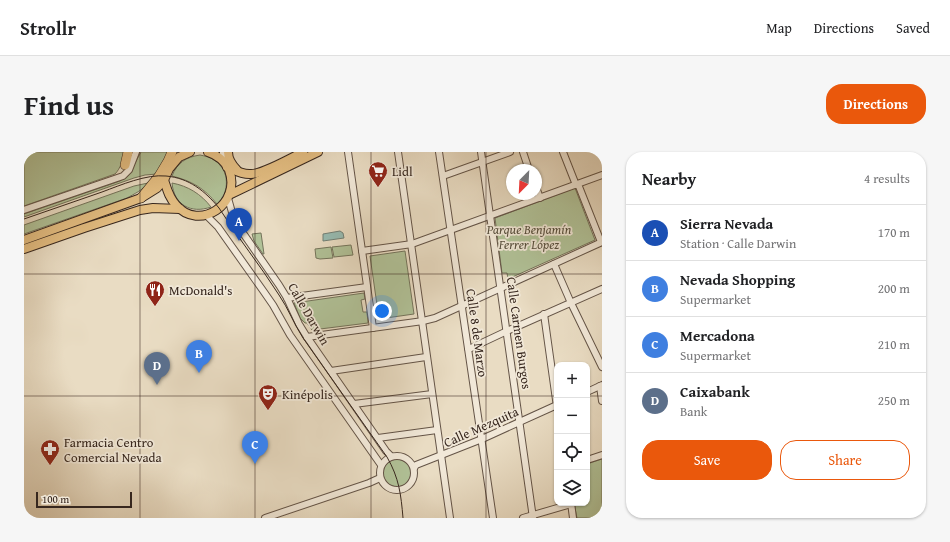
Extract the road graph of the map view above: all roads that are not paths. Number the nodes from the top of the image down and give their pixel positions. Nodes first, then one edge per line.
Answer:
1 (128, 152) edge
2 (136, 152) edge
3 (172, 152) edge
4 (177, 152) edge
5 (190, 152) edge
6 (211, 152) edge
7 (223, 152) edge
8 (228, 152) edge
9 (303, 152) edge
10 (318, 152) edge
11 (348, 152) edge
12 (398, 152) edge
13 (440, 152) edge
14 (481, 152) edge
15 (510, 152) edge
16 (523, 152) edge
17 (563, 152) edge
18 (175, 161) junction
19 (483, 162) junction
20 (225, 164) junction
21 (527, 164) edge
22 (125, 165) junction
23 (239, 172) junction
24 (602, 175) edge
25 (443, 176) junction
26 (112, 180) junction
27 (164, 180) junction
28 (577, 184) junction
29 (228, 197) junction
30 (542, 197) edge
31 (141, 198) junction
32 (534, 200) edge
33 (180, 209) junction
34 (24, 210) edge
35 (206, 215) junction
36 (491, 215) junction
37 (451, 230) junction
38 (24, 240) edge
39 (601, 242) edge
40 (412, 244) junction
41 (24, 249) edge
42 (362, 251) junction
43 (554, 264) junction
44 (367, 287) junction
45 (501, 288) junction
46 (602, 289) edge
47 (287, 298) junction
48 (571, 303) junction
49 (461, 306) junction
50 (544, 314) junction
51 (423, 321) junction
52 (373, 328) junction
53 (507, 331) junction
54 (307, 337) junction
55 (468, 348) junction
56 (426, 357) junction
57 (602, 367) edge
58 (331, 371) junction
59 (601, 385) edge
60 (590, 390) edge
61 (432, 394) junction
62 (556, 398) edge
63 (602, 400) edge
64 (354, 404) junction
65 (554, 407) edge
66 (520, 422) junction
67 (437, 430) junction
68 (378, 438) junction
69 (482, 440) junction
70 (602, 455) edge
71 (391, 456) junction
72 (441, 456) junction
73 (590, 459) edge
74 (381, 465) junction
75 (414, 468) junction
76 (380, 478) junction
77 (562, 506) edge
78 (571, 506) edge
79 (533, 516) edge
80 (265, 518) edge
81 (450, 518) edge
82 (493, 518) edge
83 (523, 518) edge
84 (573, 518) edge

1 - 22 highway
2 - 22 street
2 - 26 street
3 - 31 highway
4 - 18 highway
5 - 18 main road
6 - 20 main road
7 - 20 street
8 - 23 main road
9 - 23 main road
10 - 29 main road
11 - 42 street
12 - 40 street
13 - 25 street, Calle 8 de Marzo
14 - 19 street, Calle Carmen Burgos
15 - 19 street
16 - 21 street
17 - 28 street
18 - 27 main road
19 - 25 street
19 - 36 street, Calle Carmen Burgos
20 - 23 main road
20 - 29 main road
22 - 26 street
24 - 28 street
25 - 37 street, Calle 8 de Marzo
26 - 34 street
27 - 31 main road
27 - 33 main road
28 - 30 street
28 - 39 street
29 - 35 main road
29 - 47 street, Calle Darwin
31 - 38 main road
32 - 36 street
33 - 35 main road
33 - 41 main road
35 - 74 street, Calle Darwin
36 - 37 street
36 - 45 street, Calle Carmen Burgos
37 - 40 street
37 - 49 street, Calle 8 de Marzo
39 - 43 street
40 - 42 street
40 - 51 street
42 - 44 street
43 - 45 street
43 - 48 street
44 - 47 street
44 - 52 street
45 - 49 street
45 - 53 street, Calle Carmen Burgos
46 - 48 street
47 - 54 street, Calle Darwin
48 - 50 street
48 - 57 street
49 - 51 street
49 - 55 street, Calle 8 de Marzo
50 - 53 street
50 - 62 street
51 - 52 street
51 - 56 street
52 - 54 street
53 - 55 street
53 - 66 street, Calle Carmen Burgos
54 - 58 street, Calle Darwin
55 - 69 street, Calle 8 de Marzo
56 - 58 street
56 - 61 street
58 - 64 street, Calle Darwin
59 - 60 street
59 - 63 street
61 - 64 street
61 - 67 street
64 - 68 street, Calle Darwin
65 - 66 street, Calle Mezquita
66 - 69 street, Calle Mezquita
66 - 79 street, Calle Carmen Burgos
67 - 68 street
67 - 72 street
68 - 71 street, Calle Darwin
69 - 72 street, Calle Mezquita
69 - 82 street, Calle 8 de Marzo
70 - 73 street
71 - 74 street
71 - 75 street
72 - 75 street, Calle Mezquita
72 - 81 street
74 - 76 street
75 - 76 street
76 - 80 street
77 - 79 street
78 - 84 street
79 - 83 street

